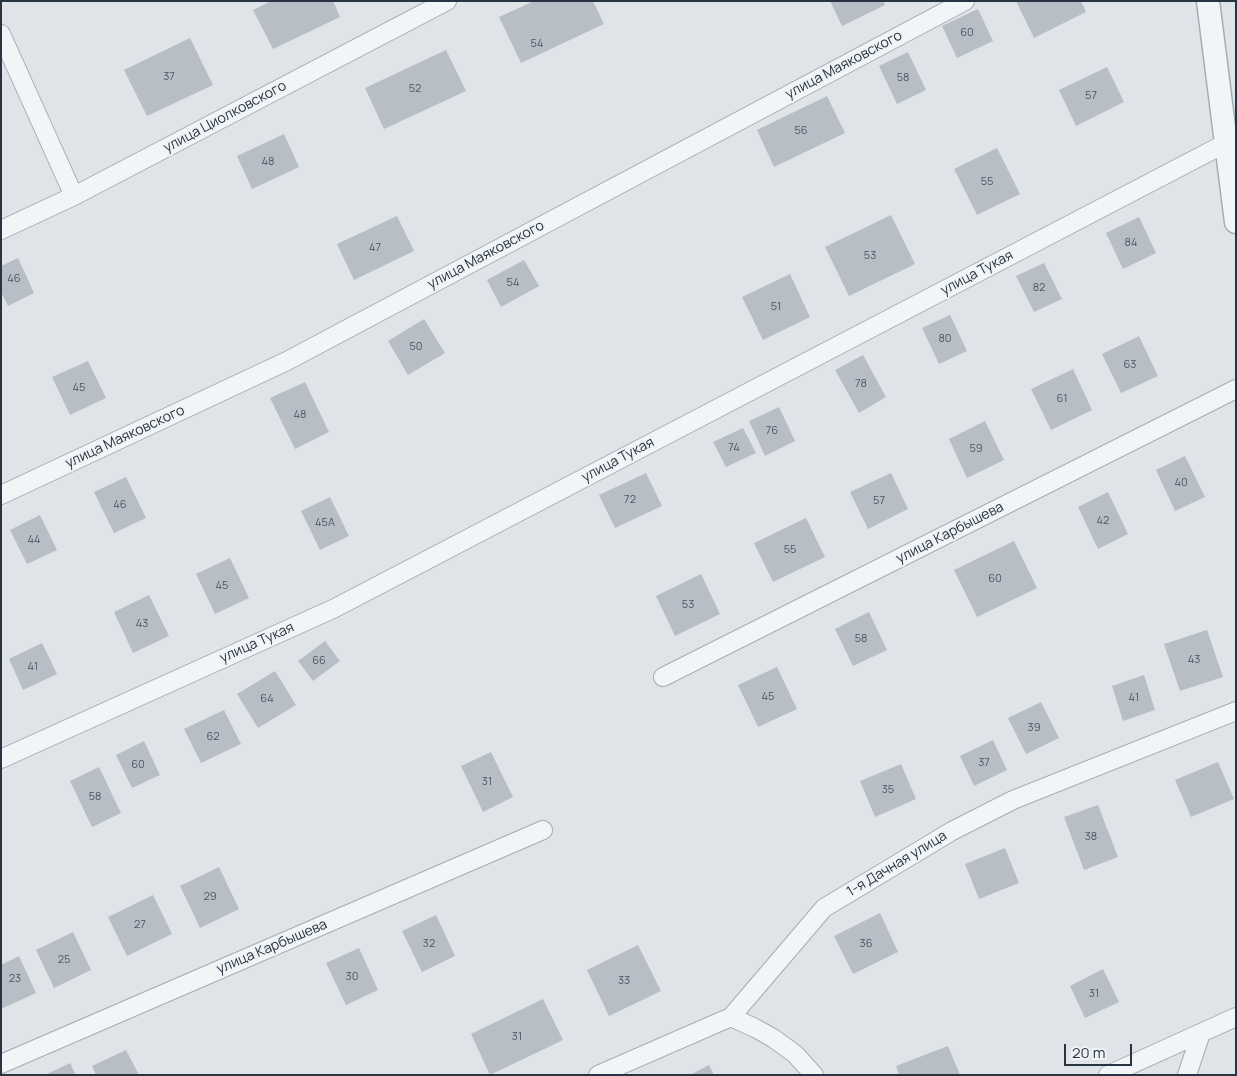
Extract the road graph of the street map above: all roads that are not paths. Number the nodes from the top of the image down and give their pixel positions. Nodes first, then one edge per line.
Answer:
1 (447, 1) edge
2 (965, 1) edge
3 (1208, 1) edge
4 (1, 34) edge
5 (1226, 143) junction
6 (74, 196) junction
7 (1236, 222) edge
8 (1, 230) edge
9 (1236, 389) edge
10 (1, 495) edge
11 (663, 677) dead end
12 (1236, 711) edge
13 (1, 758) edge
14 (543, 830) dead end
15 (731, 1016) junction
16 (1236, 1017) edge
17 (1201, 1033) junction
18 (1, 1064) edge
19 (598, 1075) edge
20 (814, 1075) edge
21 (1108, 1075) edge
22 (1187, 1075) edge

1 - 6 street, улица Циолковского
2 - 10 street, улица Маяковского
3 - 5 street
4 - 6 street
5 - 7 street
5 - 13 street, улица Тукая
6 - 8 street, улица Циолковского
9 - 11 street, улица Карбышева
12 - 15 street, 1-я Дачная улица
14 - 18 street, улица Карбышева
15 - 19 street, 1-я Дачная улица
15 - 20 street
16 - 17 street
17 - 21 street
17 - 22 street

